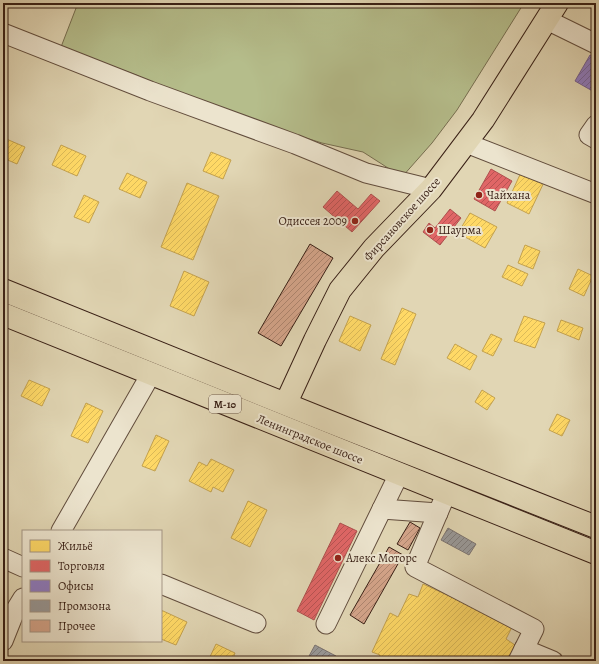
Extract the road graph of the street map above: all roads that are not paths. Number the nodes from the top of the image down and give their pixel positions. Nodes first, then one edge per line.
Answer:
1 (552, 11) edge
2 (3, 33) edge
3 (593, 43) edge
4 (596, 125) edge
5 (596, 139) edge
6 (466, 143) junction
7 (431, 189) junction
8 (596, 194) edge
9 (3, 290) edge
10 (3, 314) edge
11 (150, 374) junction
12 (286, 403) junction
13 (399, 474) junction
14 (442, 504) junction
15 (382, 509) junction
16 (596, 527) edge
17 (68, 528) edge
18 (588, 550) edge
19 (3, 558) edge
20 (596, 561) edge
21 (22, 567) edge
22 (162, 584) edge
23 (22, 600) edge
24 (256, 623) dead end
25 (326, 624) dead end
26 (3, 641) edge
27 (521, 655) edge
28 (553, 661) edge

1 - 3 street
1 - 6 main road, Фирсановское шоссе
2 - 7 street
4 - 5 street
6 - 7 main road, Фирсановское шоссе
6 - 8 street
7 - 12 main road, Фирсановское шоссе
9 - 12 main road, Ленинградское шоссе / М-10
10 - 11 main road, Ленинградское шоссе / М-10
11 - 13 main road, Ленинградское шоссе / М-10
11 - 17 street
12 - 16 main road, Ленинградское шоссе / М-10
13 - 14 main road, Ленинградское шоссе / М-10
13 - 15 street
14 - 15 street
14 - 18 main road, Ленинградское шоссе / М-10
14 - 27 street
15 - 25 street
18 - 20 street
19 - 21 street
22 - 24 street
23 - 26 street
27 - 28 street

